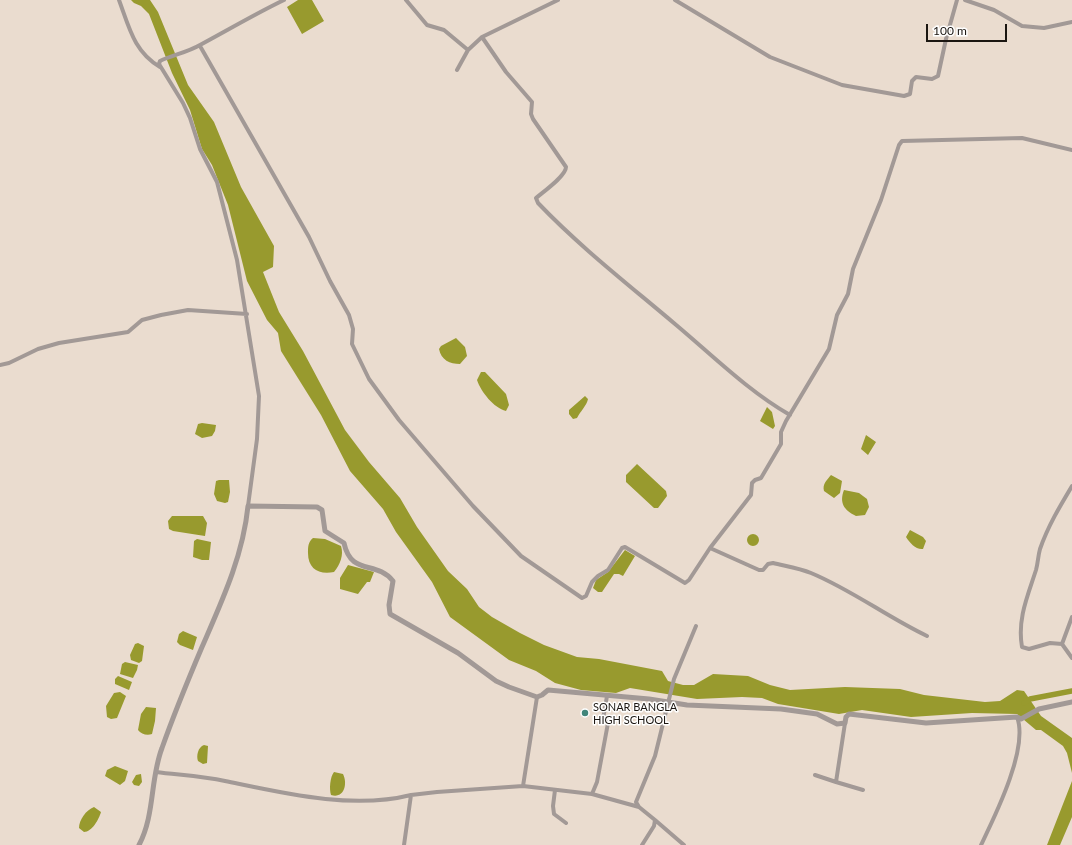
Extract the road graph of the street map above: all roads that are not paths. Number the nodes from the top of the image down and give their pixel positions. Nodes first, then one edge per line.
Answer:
1 (118, 0) edge
2 (284, 0) edge
3 (406, 0) edge
4 (558, 0) edge
5 (675, 0) edge
6 (957, 0) edge
7 (965, 0) edge
8 (1072, 22) edge
9 (482, 37) junction
10 (200, 46) junction
11 (468, 50) junction
12 (161, 67) junction
13 (457, 70) dead end
14 (1072, 150) edge
15 (247, 314) junction
16 (0, 365) edge
17 (790, 415) junction
18 (1072, 486) edge
19 (248, 506) junction
20 (710, 548) junction
21 (1072, 617) edge
22 (696, 626) dead end
23 (927, 636) dead end
24 (1062, 644) junction
25 (1072, 658) edge
26 (607, 696) junction
27 (537, 697) junction
28 (669, 700) junction
29 (1072, 702) edge
30 (1019, 718) junction
31 (845, 723) junction
32 (156, 772) junction
33 (815, 775) dead end
34 (836, 782) junction
35 (523, 786) junction
36 (555, 790) junction
37 (862, 790) dead end
38 (592, 794) junction
39 (411, 795) junction
40 (639, 807) junction
41 (655, 820) junction
42 (566, 823) dead end
43 (139, 845) edge
44 (404, 845) edge
45 (642, 845) edge
46 (684, 845) edge
47 (981, 845) edge

1 - 12 street
2 - 10 street
3 - 11 street
4 - 9 street
5 - 6 street
7 - 8 street
9 - 11 street
9 - 17 street
10 - 12 street
10 - 20 street
11 - 13 street
12 - 15 street
14 - 17 street
15 - 16 street
15 - 19 street
17 - 20 street
18 - 24 street
19 - 27 street
19 - 32 street
20 - 23 street
21 - 24 street
22 - 28 street
24 - 25 street
26 - 27 street
26 - 28 street
26 - 38 street
27 - 35 street
28 - 31 street
28 - 40 street
29 - 30 street
30 - 31 street
30 - 47 street
31 - 34 street
32 - 39 street
32 - 43 street
33 - 34 street
34 - 37 street
35 - 36 street
35 - 39 street
36 - 38 street
36 - 42 street
38 - 40 street
39 - 44 street
40 - 41 street
41 - 45 street
41 - 46 street

